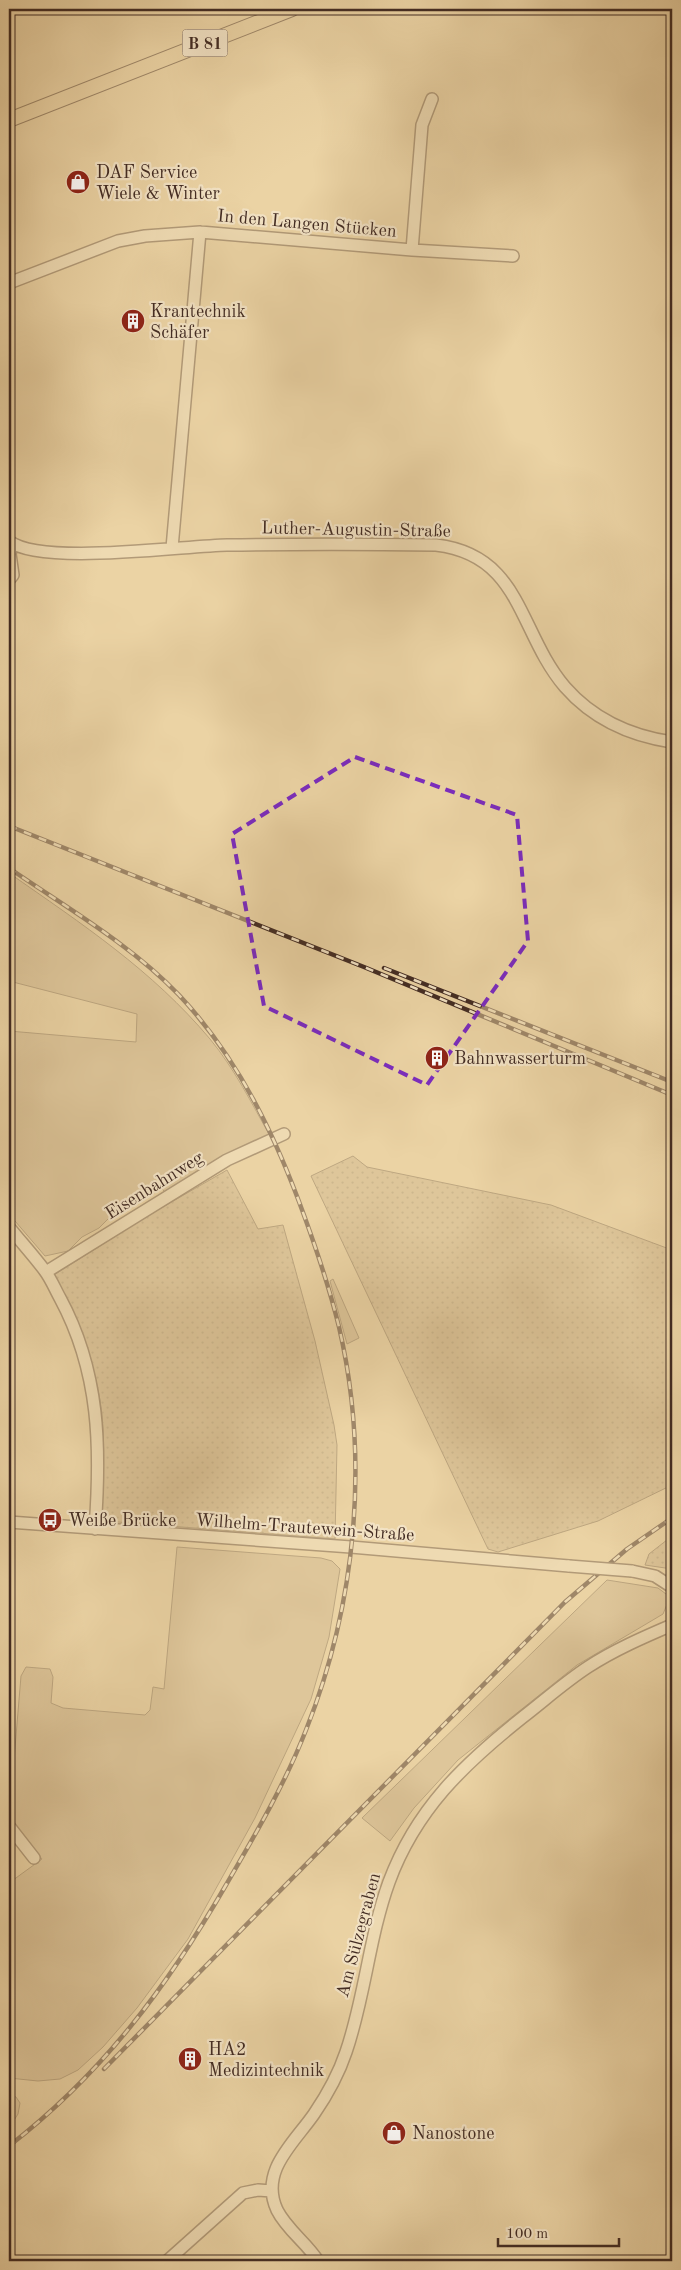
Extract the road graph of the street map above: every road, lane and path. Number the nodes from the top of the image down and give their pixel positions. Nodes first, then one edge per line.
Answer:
1 (292, 9) edge
2 (432, 99) dead end
3 (9, 120) edge
4 (200, 232) junction
5 (412, 250) junction
6 (513, 256) dead end
7 (9, 283) edge
8 (10, 542) edge
9 (172, 548) junction
10 (11, 577) edge
11 (672, 742) edge
12 (284, 1134) dead end
13 (9, 1227) edge
14 (46, 1272) junction
15 (9, 1522) edge
16 (96, 1529) junction
17 (672, 1587) edge
18 (672, 1625) edge
19 (9, 1826) edge
20 (14, 1842) edge
21 (34, 1858) dead end
22 (272, 2191) junction
23 (167, 2261) edge
24 (318, 2261) edge

1 - 3 main road, B 81
2 - 5 street, In den Langen Stücken
4 - 5 street, In den Langen Stücken
4 - 7 street, In den Langen Stücken
4 - 9 street, In den Langen Stücken
5 - 6 street, In den Langen Stücken
8 - 9 street, Luther-Augustin-Straße
8 - 10 street
9 - 11 street, Luther-Augustin-Straße
12 - 14 street, Eisenbahnweg
13 - 14 street
14 - 16 street
15 - 16 street, Wilhelm-Trautewein-Straße
16 - 17 street, Wilhelm-Trautewein-Straße, bridge
18 - 22 street, Am Sülzegraben
19 - 20 street
20 - 21 street
22 - 23 street
22 - 24 street

